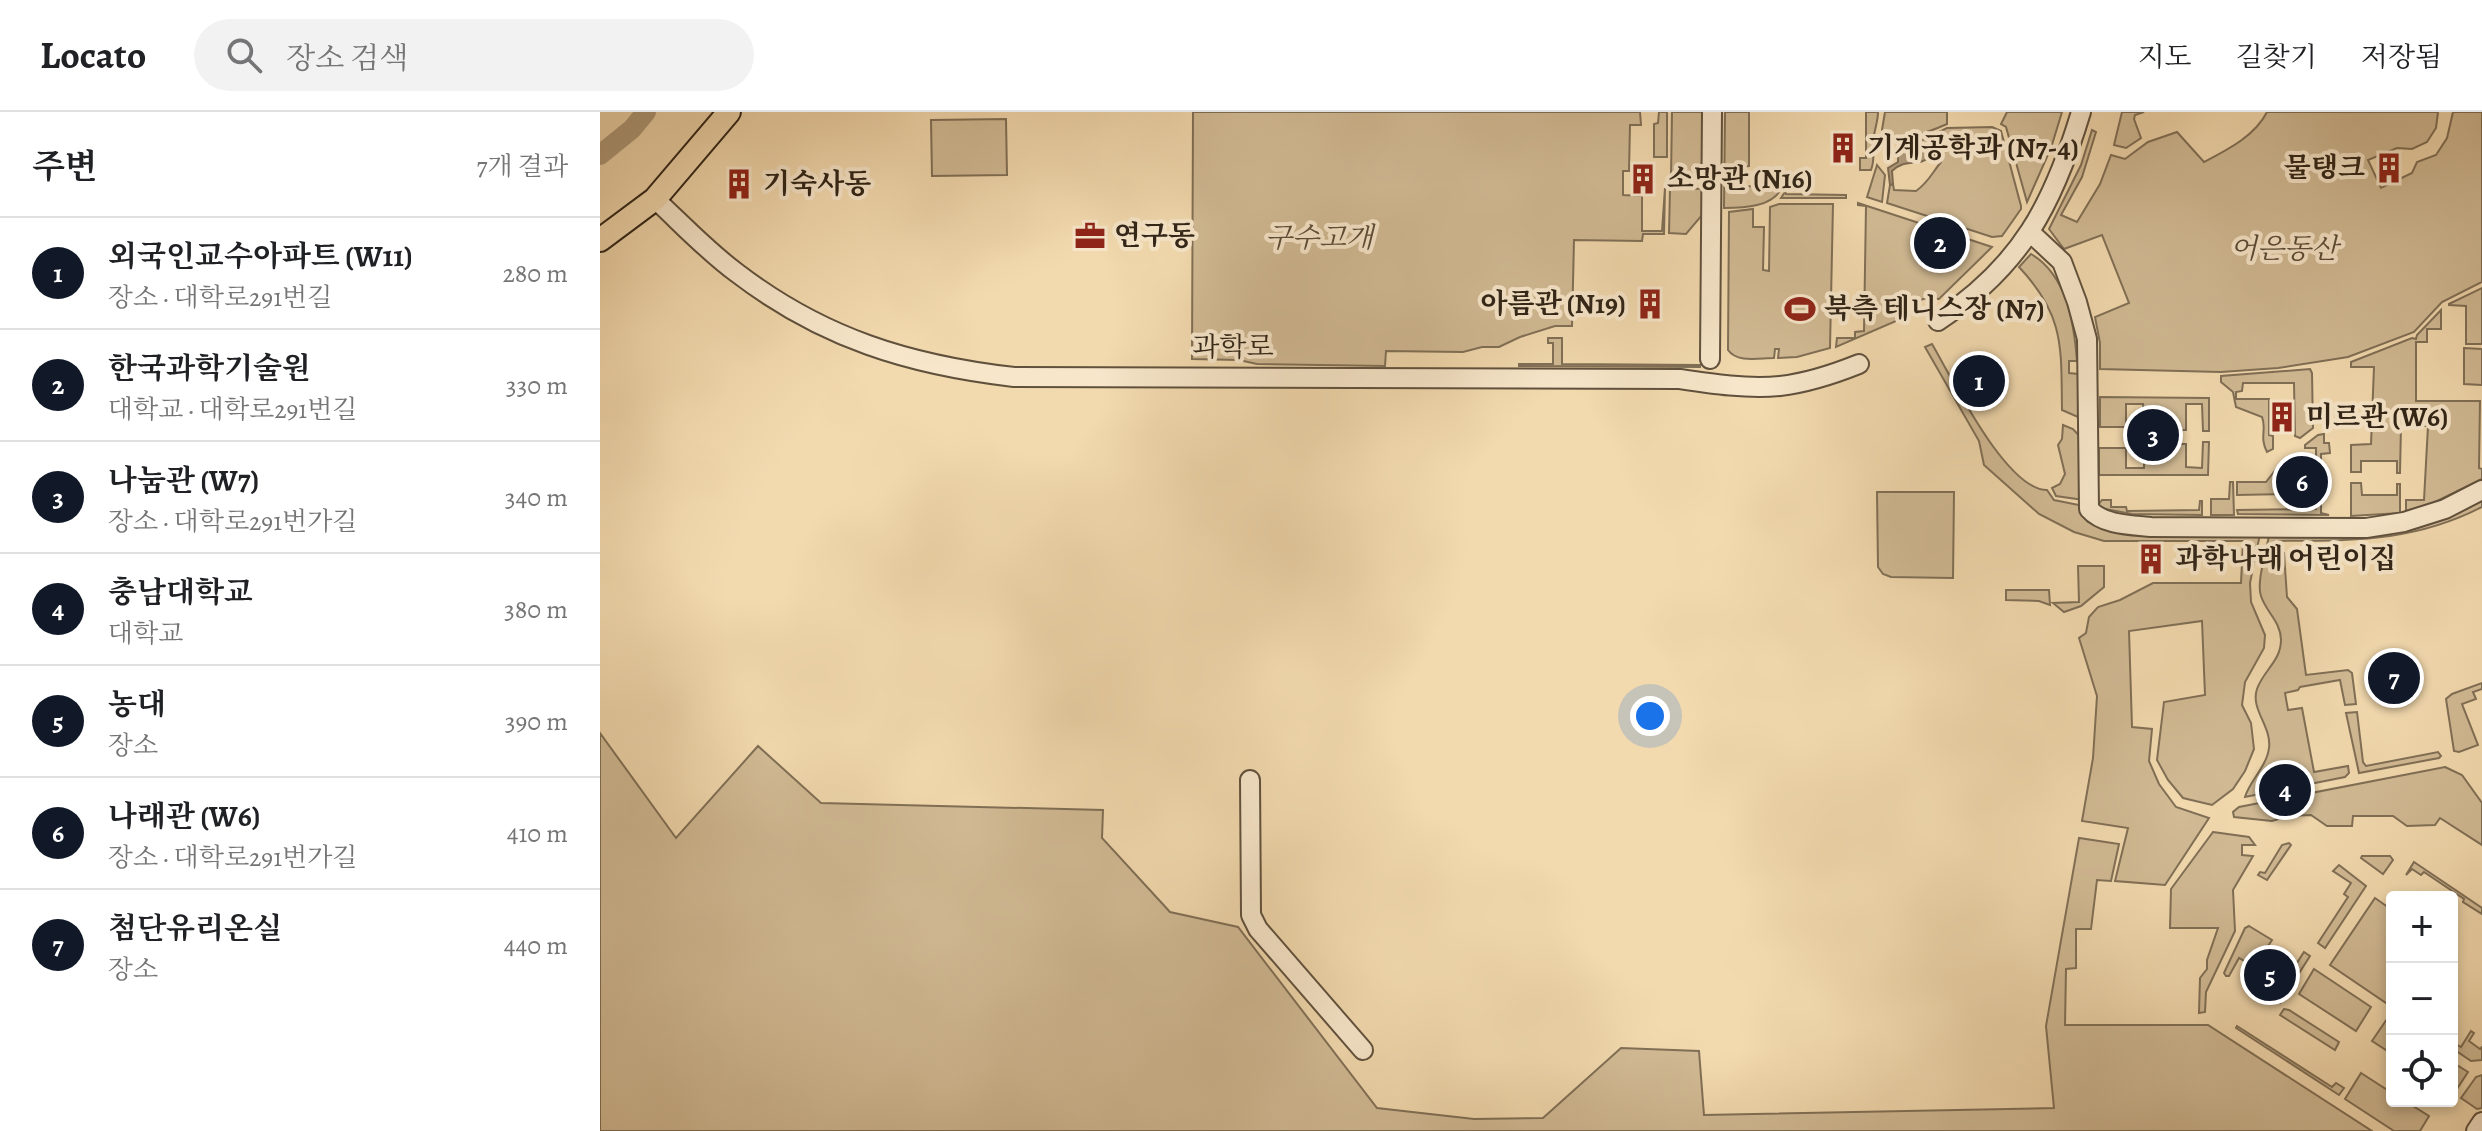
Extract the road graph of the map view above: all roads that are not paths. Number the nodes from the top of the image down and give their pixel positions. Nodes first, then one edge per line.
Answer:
1 (729, 112) edge
2 (1712, 112) edge
3 (2081, 112) edge
4 (655, 199) junction
5 (2031, 233) junction
6 (600, 240) edge
7 (1938, 321) dead end
8 (1710, 359) dead end
9 (1859, 364) dead end
10 (2482, 490) edge
11 (1250, 780) dead end
12 (1363, 1050) dead end
13 (2482, 1122) edge
14 (2476, 1131) edge

1 - 4 main road
2 - 8 street
3 - 5 street
4 - 6 main road
4 - 9 street, 과학로
5 - 7 street
5 - 10 street
11 - 12 street
13 - 14 street

